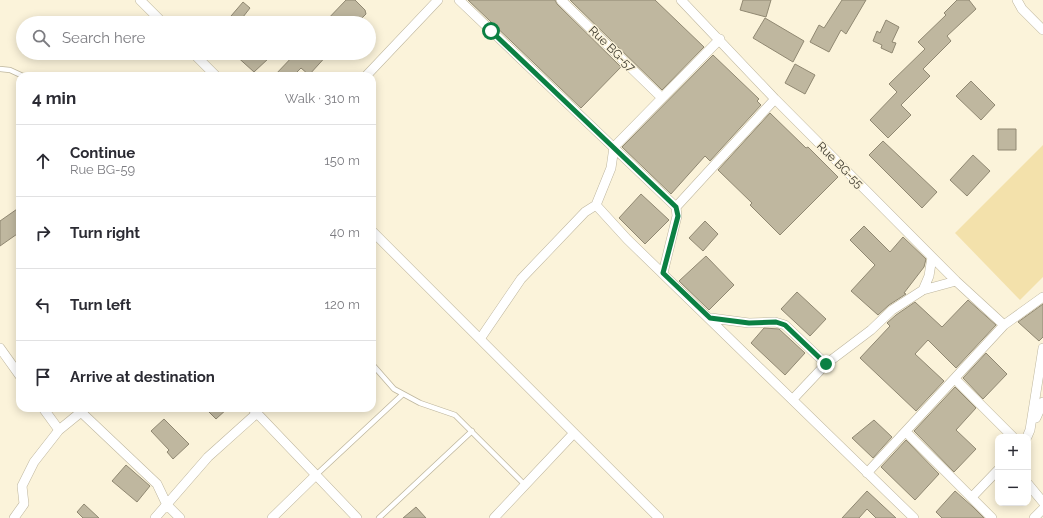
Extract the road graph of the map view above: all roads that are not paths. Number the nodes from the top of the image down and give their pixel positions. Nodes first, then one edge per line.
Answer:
1 (140, 0) edge
2 (438, 0) edge
3 (459, 0) edge
4 (561, 0) edge
5 (681, 0) edge
6 (1017, 0) edge
7 (156, 16) edge
8 (1043, 30) edge
9 (720, 39) junction
10 (200, 60) edge
11 (0, 69) edge
12 (212, 72) edge
13 (370, 72) edge
14 (16, 73) edge
15 (662, 98) junction
16 (775, 99) junction
17 (614, 148) junction
18 (596, 205) junction
19 (676, 207) junction
20 (376, 235) edge
21 (932, 257) junction
22 (663, 273) junction
23 (956, 281) junction
24 (923, 290) junction
25 (1043, 298) edge
26 (710, 318) junction
27 (1004, 325) junction
28 (480, 339) junction
29 (0, 348) edge
30 (1043, 348) edge
31 (826, 364) junction
32 (376, 369) edge
33 (16, 370) edge
34 (955, 379) junction
35 (403, 394) junction
36 (793, 399) junction
37 (1043, 402) edge
38 (46, 412) edge
39 (81, 412) edge
40 (85, 412) edge
41 (253, 412) edge
42 (255, 412) edge
43 (59, 430) junction
44 (472, 431) junction
45 (906, 432) junction
46 (574, 433) junction
47 (1010, 434) edge
48 (1029, 434) edge
49 (867, 473) junction
50 (995, 473) edge
51 (316, 475) junction
52 (525, 486) junction
53 (1031, 488) edge
54 (972, 497) junction
55 (1043, 502) edge
56 (167, 505) junction
57 (1043, 509) edge
58 (14, 518) edge
59 (155, 518) edge
60 (180, 518) edge
61 (272, 518) edge
62 (357, 518) edge
63 (379, 518) edge
64 (494, 518) edge
65 (659, 518) edge
66 (914, 518) edge
67 (992, 518) edge
68 (1034, 518) edge

1 - 7 street
2 - 13 street
3 - 17 street
4 - 15 street, Rue BG-57
5 - 9 street, Rue BG-55
6 - 8 street
9 - 15 street
9 - 16 street, Rue BG-55
10 - 12 street
11 - 14 lane
15 - 17 street
16 - 19 street
16 - 21 street, Rue BG-55
17 - 18 street
17 - 19 street
18 - 22 street
18 - 28 street
19 - 22 street
20 - 28 street
21 - 23 street, Rue BG-55
21 - 24 street
22 - 26 street
23 - 24 street
23 - 27 street, Rue BG-55
24 - 31 street
25 - 27 street
26 - 31 street
26 - 36 street
27 - 34 street
28 - 46 street
29 - 33 street
30 - 48 street
31 - 36 street
32 - 35 lane
34 - 45 street
34 - 47 street
35 - 44 lane
35 - 51 lane
36 - 49 street
37 - 48 street
38 - 43 street
39 - 43 street
40 - 56 street
41 - 56 street
42 - 51 street
43 - 58 street
44 - 52 lane
44 - 63 lane
45 - 49 street
45 - 54 street
46 - 52 street
46 - 65 street
49 - 66 street
50 - 54 street
51 - 61 street
51 - 62 street
52 - 64 street
53 - 55 street
54 - 67 street
56 - 59 street
56 - 60 street
57 - 68 street

